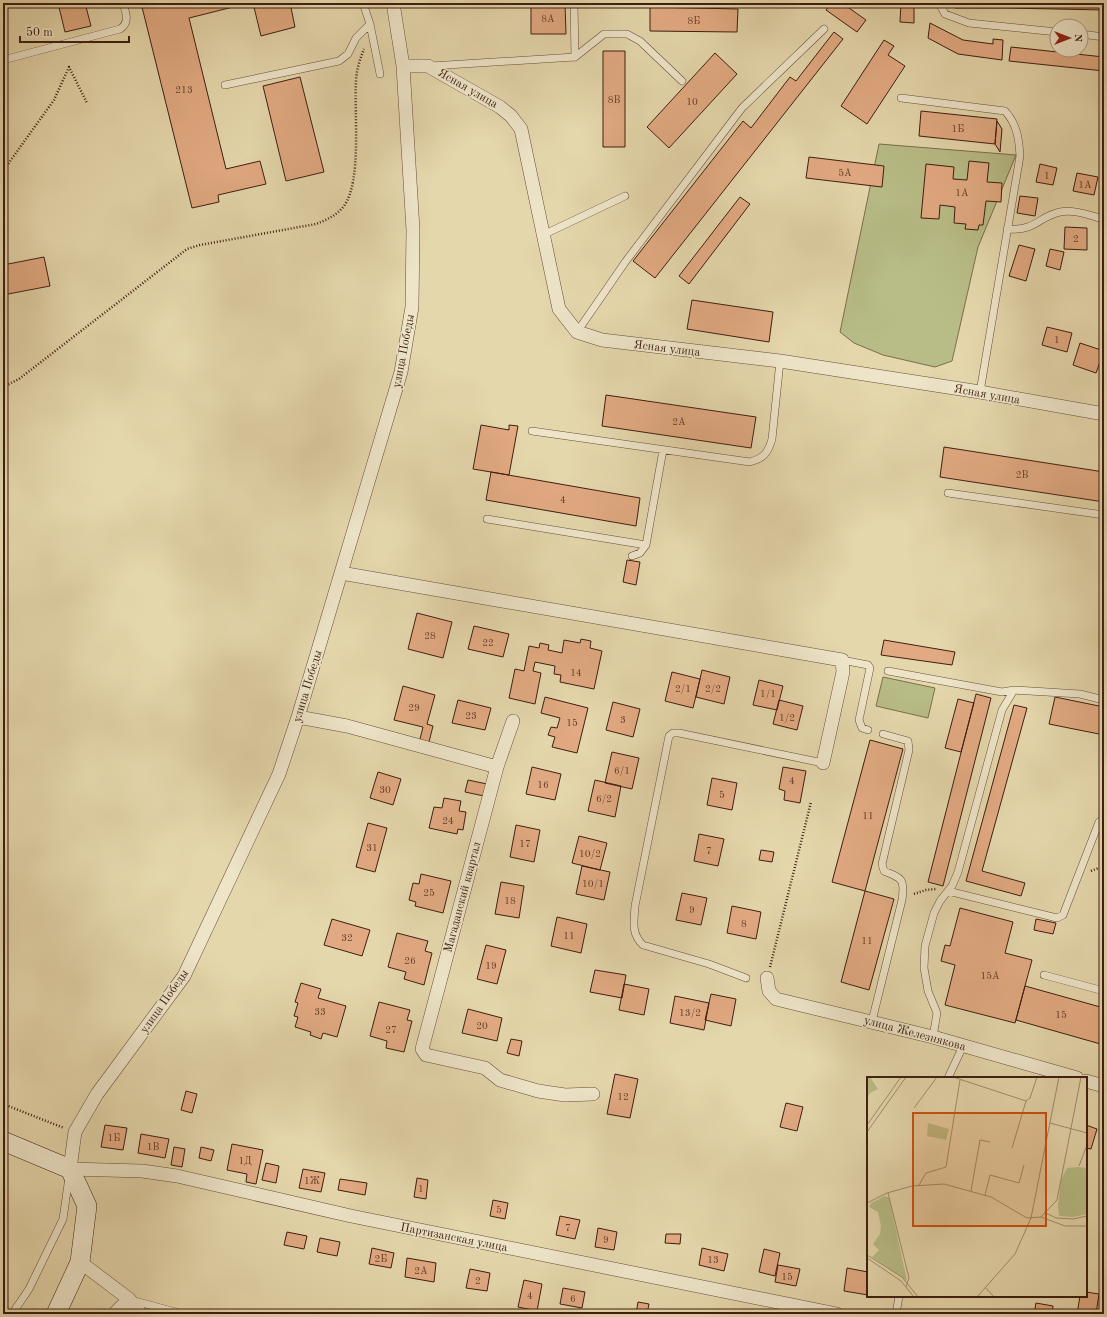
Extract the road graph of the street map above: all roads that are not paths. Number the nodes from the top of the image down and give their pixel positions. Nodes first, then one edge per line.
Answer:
1 (123, 3) edge
2 (362, 3) edge
3 (393, 3) edge
4 (574, 3) edge
5 (939, 3) edge
6 (370, 24) junction
7 (824, 29) dead end
8 (1049, 31) edge
9 (1089, 35) edge
10 (1104, 37) edge
11 (574, 57) junction
12 (3, 60) edge
13 (403, 66) junction
14 (428, 66) junction
15 (380, 74) dead end
16 (682, 81) dead end
17 (226, 85) dead end
18 (901, 98) dead end
19 (625, 196) dead end
20 (1104, 219) edge
21 (1007, 229) junction
22 (545, 234) junction
23 (577, 332) junction
24 (780, 362) junction
25 (980, 392) junction
26 (1104, 414) edge
27 (532, 431) dead end
28 (663, 450) junction
29 (948, 493) dead end
30 (1104, 516) edge
31 (487, 520) dead end
32 (646, 545) junction
33 (632, 556) dead end
34 (341, 573) junction
35 (842, 660) junction
36 (888, 671) dead end
37 (1014, 690) junction
38 (1104, 700) edge
39 (298, 717) junction
40 (513, 721) dead end
41 (868, 730) dead end
42 (883, 734) dead end
43 (823, 763) joint
44 (497, 767) junction
45 (1104, 818) edge
46 (948, 891) junction
47 (1044, 975) dead end
48 (746, 978) dead end
49 (767, 978) road end
50 (1104, 991) edge
51 (872, 1021) junction
52 (933, 1037) junction
53 (963, 1046) junction
54 (948, 1077) edge
55 (1073, 1077) edge
56 (1087, 1081) edge
57 (1104, 1086) edge
58 (593, 1094) dead end
59 (3, 1141) edge
60 (70, 1168) junction
61 (80, 1262) junction
62 (899, 1297) edge
63 (129, 1299) junction
64 (3, 1310) edge
65 (7, 1314) edge
66 (12, 1314) edge
67 (56, 1314) edge
68 (114, 1314) edge
69 (141, 1314) edge
70 (183, 1314) edge
71 (837, 1314) edge
72 (896, 1314) edge

1 - 12 lane
2 - 6 lane
3 - 13 street, улица Победы
4 - 11 lane
5 - 8 lane
6 - 15 lane
6 - 17 lane
7 - 23 lane
9 - 10 lane
11 - 14 lane
11 - 16 lane
13 - 14 street, Ясная улица
13 - 34 street, улица Победы
14 - 22 street, Ясная улица
18 - 21 lane
19 - 22 lane
20 - 21 lane
21 - 25 lane
22 - 23 street, Ясная улица
23 - 24 street, Ясная улица
24 - 25 street, Ясная улица
24 - 28 lane
25 - 26 street, Ясная улица
27 - 28 lane
28 - 32 lane
29 - 30 lane
31 - 32 lane
32 - 33 lane
34 - 35 street
34 - 39 street, улица Победы
35 - 41 lane
35 - 43 street
36 - 37 lane
37 - 38 lane
37 - 46 lane
39 - 44 street
39 - 60 street, улица Победы
40 - 44 street, Магаданский квартал
42 - 51 lane
43 - 48 lane
44 - 58 street, Магаданский квартал
45 - 46 lane
46 - 52 lane
47 - 50 lane
49 - 51 street, улица Железнякова
51 - 52 street, улица Железнякова
52 - 53 street, улица Железнякова
53 - 54 lane
53 - 55 street, улица Железнякова
56 - 57 street
59 - 60 street
60 - 61 street
60 - 66 lane
60 - 71 street, Партизанская улица
61 - 63 street
61 - 67 street
62 - 72 lane
63 - 68 street
63 - 69 street
63 - 70 lane
64 - 65 lane

